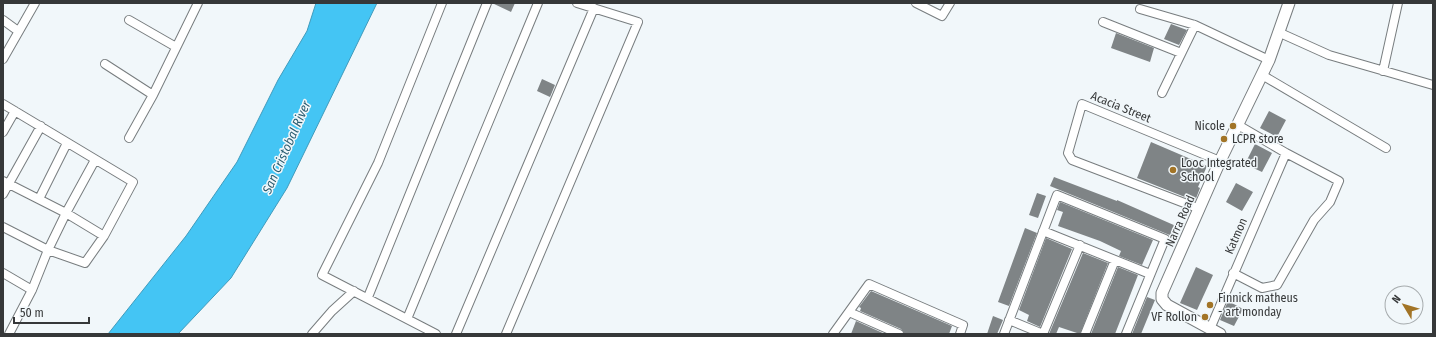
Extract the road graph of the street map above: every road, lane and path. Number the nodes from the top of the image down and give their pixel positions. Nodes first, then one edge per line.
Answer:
1 (35, 3) edge
2 (198, 3) edge
3 (442, 3) edge
4 (487, 3) edge
5 (538, 3) edge
6 (577, 3) edge
7 (916, 3) edge
8 (950, 3) edge
9 (1289, 3) edge
10 (1398, 3) edge
11 (594, 8) junction
12 (1140, 9) dead end
13 (3, 20) edge
14 (129, 20) dead end
15 (1103, 22) dead end
16 (1195, 25) junction
17 (18, 31) junction
18 (1278, 32) junction
19 (176, 47) junction
20 (1181, 53) junction
21 (3, 59) edge
22 (1269, 60) junction
23 (105, 64) dead end
24 (1383, 71) junction
25 (1262, 75) junction
26 (1433, 85) edge
27 (1162, 93) dead end
28 (153, 95) junction
29 (3, 104) edge
30 (15, 111) junction
31 (1238, 125) junction
32 (41, 126) junction
33 (3, 132) edge
34 (129, 138) dead end
35 (67, 143) junction
36 (1386, 148) dead end
37 (1286, 153) junction
38 (95, 160) junction
39 (1220, 161) junction
40 (6, 182) edge
41 (3, 194) edge
42 (38, 199) junction
43 (1200, 209) junction
44 (66, 213) junction
45 (3, 227) edge
46 (1043, 230) junction
47 (104, 236) junction
48 (1080, 246) junction
49 (48, 250) junction
50 (1115, 260) junction
51 (3, 273) edge
52 (1150, 274) junction
53 (1233, 274) junction
54 (32, 290) junction
55 (354, 291) junction
56 (368, 297) junction
57 (849, 312) junction
58 (407, 319) junction
59 (1009, 320) junction
60 (1215, 331) edge
61 (9, 334) edge
62 (312, 334) edge
63 (436, 334) edge
64 (456, 334) edge
65 (506, 334) edge
66 (834, 334) edge
67 (899, 334) edge
68 (960, 334) edge
69 (1004, 334) edge
70 (1043, 334) edge
71 (1085, 334) edge
72 (1126, 334) edge

1 - 17 street
2 - 19 street
3 - 55 street
4 - 56 street
5 - 58 street
6 - 11 street
7 - 8 street
9 - 18 main road, Narra Road
10 - 24 street
11 - 64 street
11 - 65 street
12 - 16 street
13 - 17 street
14 - 19 street
15 - 20 street
16 - 20 street
16 - 22 street
17 - 21 street
18 - 22 main road, Narra Road
18 - 24 street
19 - 28 street
20 - 27 street
22 - 25 main road, Narra Road
23 - 28 street
24 - 26 street
25 - 31 main road, Narra Road
25 - 36 street
28 - 34 street
29 - 30 street
30 - 32 street
30 - 33 street
31 - 37 street
31 - 39 main road, Narra Road
32 - 35 street
32 - 40 street
35 - 38 street
35 - 42 street
37 - 53 street, Katmon
37 - 53 street
38 - 44 street
38 - 47 street
39 - 43 main road, Narra Road
39 - 43 street, Acacia Street
40 - 41 street
40 - 42 street
42 - 44 street
43 - 60 main road, Narra Road
44 - 47 street
44 - 49 street
45 - 49 street
46 - 48 street
46 - 52 street
46 - 59 street
47 - 49 street
48 - 50 street
48 - 70 street
49 - 54 street
50 - 52 street
50 - 71 street
51 - 54 street
52 - 72 street
53 - 60 street, Katmon
54 - 61 street
55 - 56 street
55 - 62 street
56 - 58 street
57 - 66 street
57 - 67 street
57 - 68 street
58 - 63 street
59 - 69 street
59 - 70 street

